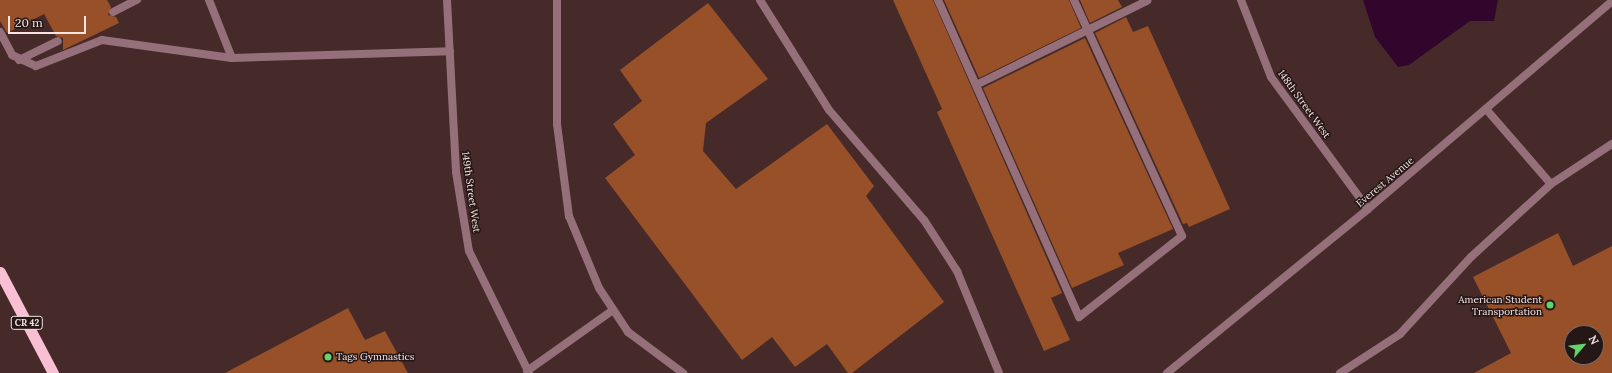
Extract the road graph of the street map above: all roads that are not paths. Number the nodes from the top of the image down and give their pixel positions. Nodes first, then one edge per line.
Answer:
1 (136, 0) edge
2 (209, 0) edge
3 (447, 0) edge
4 (557, 0) edge
5 (760, 0) edge
6 (938, 0) edge
7 (1074, 0) edge
8 (1241, 0) edge
9 (1143, 1) edge
10 (1612, 1) edge
11 (113, 12) dead end
12 (1088, 30) junction
13 (0, 32) edge
14 (58, 41) dead end
15 (450, 51) junction
16 (232, 58) junction
17 (19, 60) junction
18 (976, 85) junction
19 (1486, 109) junction
20 (1612, 144) edge
21 (1551, 184) junction
22 (1368, 209) junction
23 (0, 272) edge
24 (613, 310) junction
25 (528, 372) edge
26 (53, 373) edge
27 (683, 373) edge
28 (999, 373) edge
29 (1168, 373) edge
30 (1340, 373) edge

1 - 11 street
2 - 16 street
3 - 15 street, 149th Street West
4 - 24 street
5 - 28 street
6 - 18 street
7 - 12 street
8 - 22 street, 148th Street West
9 - 12 street
10 - 19 street, Everest Avenue
12 - 18 street
12 - 18 street
13 - 17 street
14 - 17 street
15 - 16 street
15 - 25 street, 149th Street West
16 - 17 street
19 - 21 street
19 - 22 street, Everest Avenue
20 - 21 street
21 - 30 street
22 - 29 street, Everest Avenue
23 - 26 highway, CR 42
24 - 25 street
24 - 27 street

